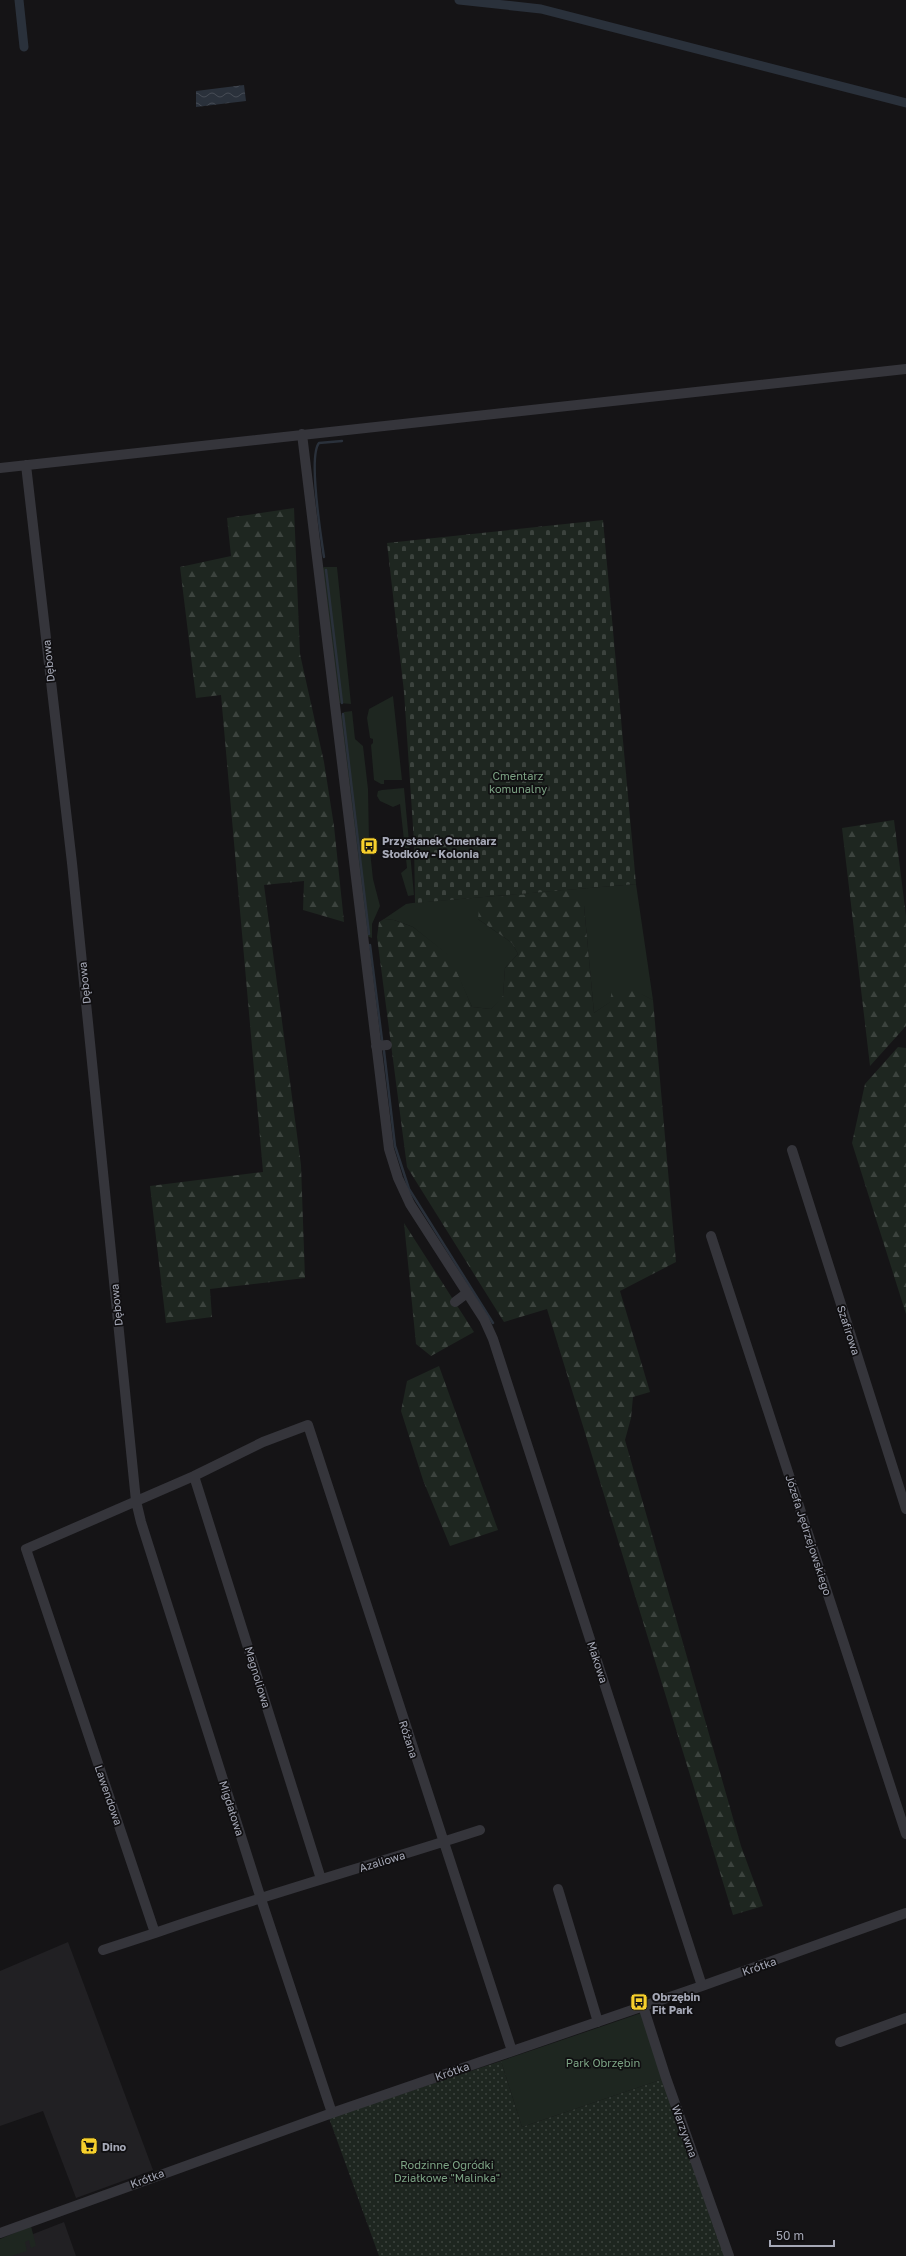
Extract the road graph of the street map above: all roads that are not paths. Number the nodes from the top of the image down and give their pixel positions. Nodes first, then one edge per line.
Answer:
1 (906, 369) edge
2 (302, 434) junction
3 (26, 465) junction
4 (0, 468) edge
5 (387, 1045) dead end
6 (376, 1046) junction
7 (792, 1150) dead end
8 (711, 1236) dead end
9 (467, 1293) junction
10 (455, 1302) dead end
11 (194, 1476) junction
12 (136, 1501) junction
13 (906, 1509) edge
14 (480, 1830) dead end
15 (906, 1834) edge
16 (443, 1842) junction
17 (321, 1879) junction
18 (558, 1889) dead end
19 (261, 1899) junction
20 (906, 1913) edge
21 (155, 1933) junction
22 (103, 1950) dead end
23 (702, 1986) junction
24 (643, 2006) junction
25 (906, 2018) edge
26 (598, 2022) junction
27 (840, 2042) dead end
28 (512, 2051) junction
29 (332, 2113) junction
30 (0, 2233) edge
31 (729, 2256) edge

1 - 2 street
2 - 3 street
2 - 6 street, Makowa
3 - 4 street
3 - 12 street, Dębowa
5 - 6 street
6 - 9 street, Makowa
7 - 13 street, Szafirowa
8 - 15 street, Józefa Jędrzejowskiego
9 - 10 street
9 - 23 street, Makowa
11 - 12 street
11 - 16 street, Różana
11 - 17 street, Magnoliowa
12 - 19 street, Migdałowa
12 - 21 street, Lawendowa
14 - 16 street, Azaliowa
16 - 17 street, Azaliowa
16 - 28 street, Różana
17 - 19 street, Azaliowa
18 - 26 street
19 - 21 street
19 - 29 street, Migdałowa
20 - 23 street, Krótka
21 - 22 street
23 - 24 street, Krótka
24 - 26 street, Krótka
24 - 31 street, Warzywna
25 - 27 street
26 - 28 street, Krótka
28 - 29 street, Krótka
29 - 30 street, Krótka

